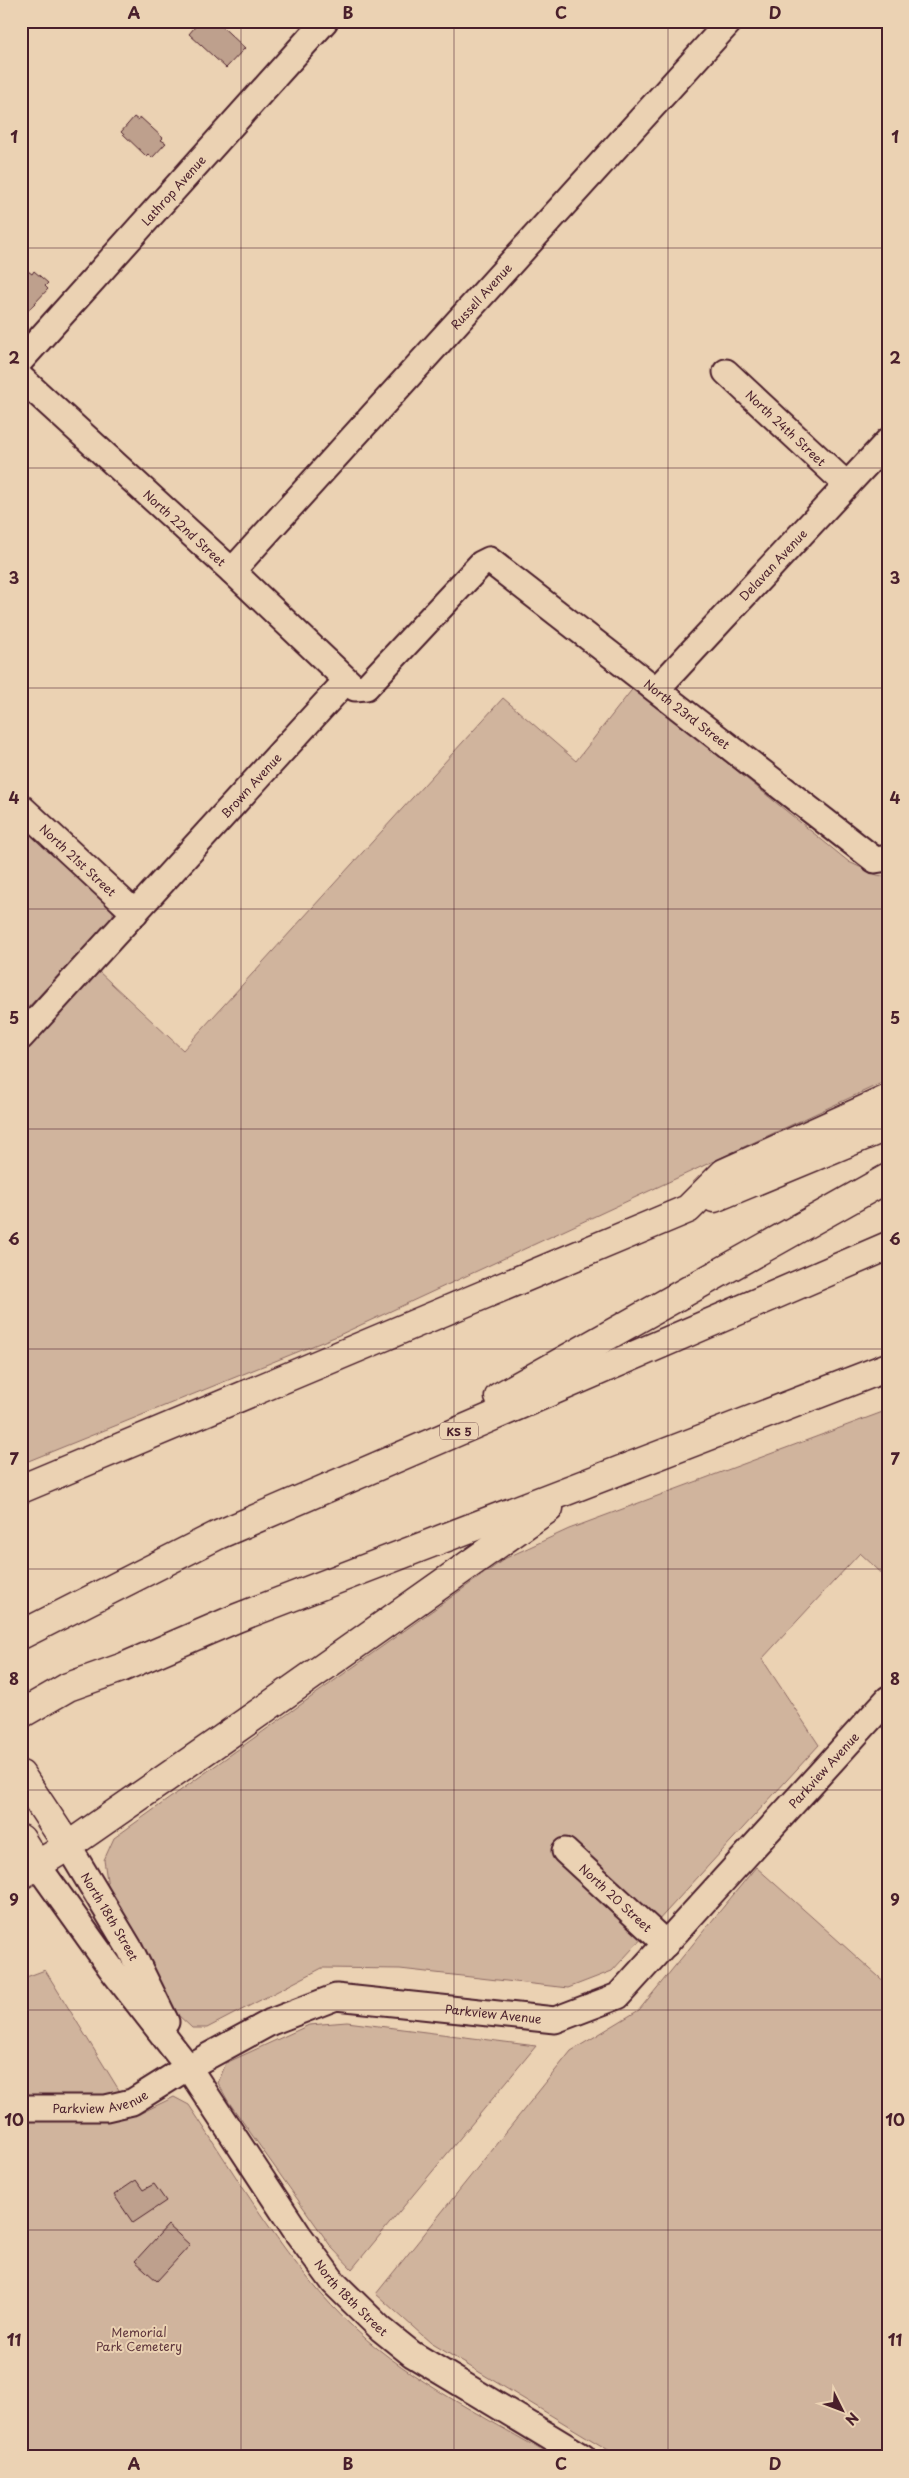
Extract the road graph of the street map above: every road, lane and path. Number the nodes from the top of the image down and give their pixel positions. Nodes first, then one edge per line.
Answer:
1 (325, 21) edge
2 (730, 21) edge
3 (21, 360) edge
4 (726, 372) dead end
5 (21, 378) edge
6 (888, 441) edge
7 (847, 485) junction
8 (232, 571) junction
9 (346, 681) junction
10 (657, 688) junction
11 (21, 806) edge
12 (888, 858) edge
13 (135, 912) junction
14 (21, 1037) edge
15 (888, 1099) edge
16 (888, 1126) edge
17 (888, 1178) edge
18 (688, 1209) junction
19 (888, 1246) edge
20 (888, 1367) edge
21 (370, 1469) junction
22 (583, 1484) junction
23 (21, 1489) edge
24 (28, 1631) edge
25 (888, 1699) edge
26 (21, 1714) edge
27 (21, 1775) edge
28 (21, 1839) edge
29 (68, 1846) junction
30 (565, 1851) dead end
31 (30, 1871) edge
32 (666, 1944) junction
33 (188, 2067) junction
34 (21, 2108) edge
35 (583, 2457) edge

1 - 3 street, Lathrop Avenue
2 - 8 street, Russell Avenue
4 - 7 street, North 24th Street
5 - 8 street, North 22nd Street
6 - 7 street, Delavan Avenue
7 - 10 street, Delavan Avenue
8 - 9 street, North 22nd Street
9 - 10 street, North 23rd Street
9 - 13 street, Brown Avenue
10 - 12 street, North 23rd Street
11 - 13 street, North 21st Street
13 - 14 street, Brown Avenue
15 - 18 main road
16 - 18 main road
17 - 21 main road
18 - 23 main road
19 - 21 main road, KS 5
20 - 22 main road
21 - 24 main road, KS 5
22 - 26 main road
22 - 29 main road
25 - 32 street, Parkview Avenue
27 - 29 main road, North 18th Street
28 - 31 main road, North 18th Street
29 - 31 main road
29 - 33 street, North 18th Street
30 - 32 street, North 20 Street
31 - 33 street, North 18th Street
32 - 33 street, Parkview Avenue
33 - 34 street, Parkview Avenue
33 - 35 street, North 18th Street

